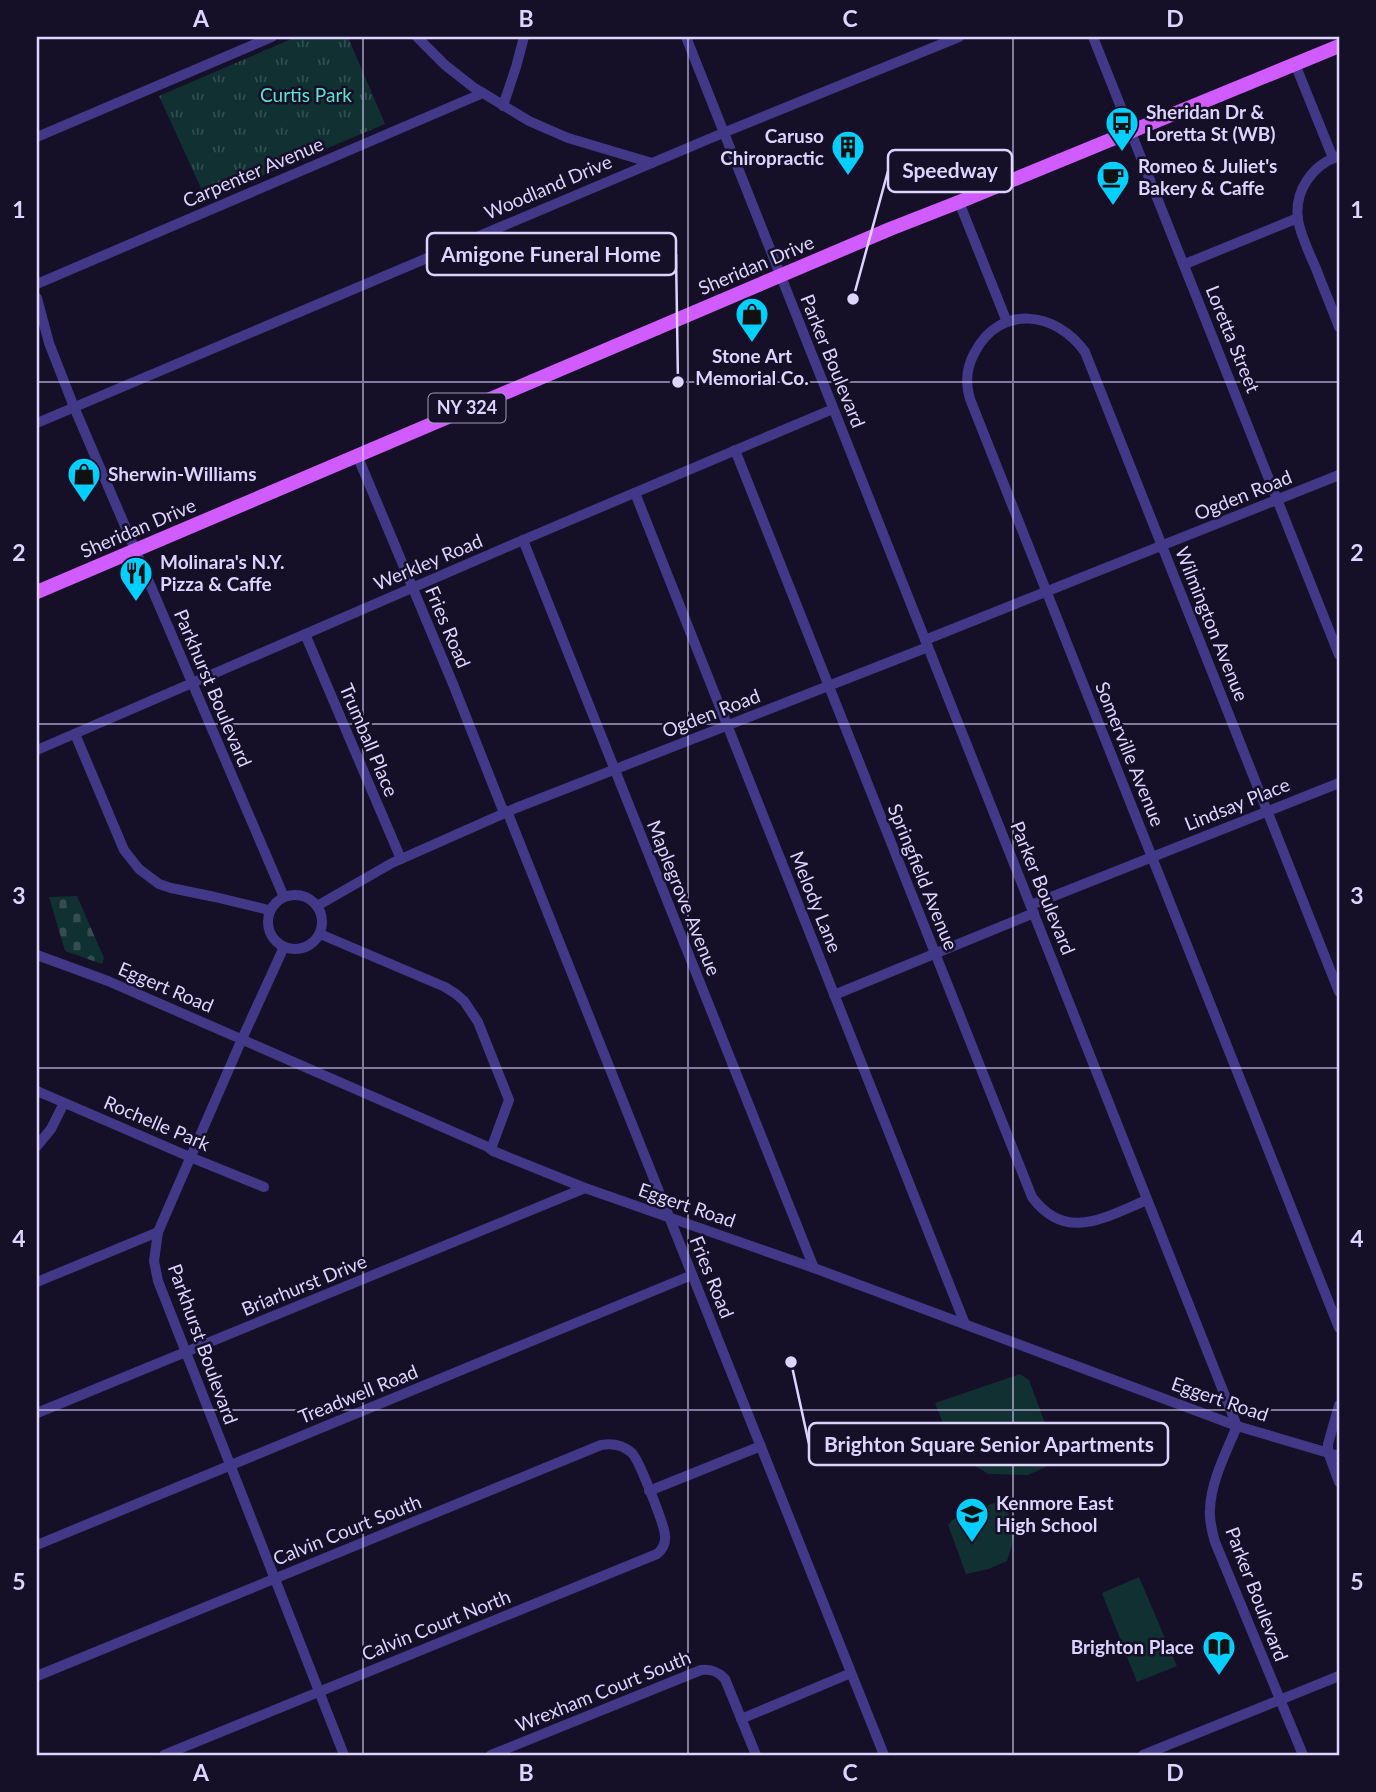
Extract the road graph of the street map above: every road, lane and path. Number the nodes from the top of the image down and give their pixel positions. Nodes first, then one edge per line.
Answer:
1 (272, 37) edge
2 (417, 37) edge
3 (524, 37) edge
4 (686, 37) edge
5 (959, 37) edge
6 (1093, 37) edge
7 (1339, 46) edge
8 (1295, 64) junction
9 (483, 93) junction
10 (503, 106) junction
11 (1131, 131) junction
12 (723, 133) junction
13 (37, 137) edge
14 (1336, 157) edge
15 (652, 163) junction
16 (959, 202) junction
17 (1298, 218) junction
18 (1185, 264) junction
19 (780, 276) junction
20 (37, 284) edge
21 (37, 298) edge
22 (1007, 322) junction
23 (1339, 327) edge
24 (74, 407) junction
25 (833, 409) junction
26 (37, 423) edge
27 (735, 450) junction
28 (357, 455) junction
29 (1339, 475) edge
30 (635, 493) junction
31 (1278, 500) junction
32 (523, 541) junction
33 (1162, 546) junction
34 (135, 550) junction
35 (413, 588) junction
36 (37, 592) edge
37 (1046, 592) junction
38 (305, 634) junction
39 (927, 643) junction
40 (1339, 655) edge
41 (191, 683) junction
42 (828, 686) junction
43 (727, 725) junction
44 (75, 734) junction
45 (37, 750) edge
46 (614, 770) junction
47 (1339, 783) edge
48 (1267, 811) junction
49 (506, 812) junction
50 (1152, 857) junction
51 (401, 859) junction
52 (284, 897) junction
53 (317, 906) junction
54 (1033, 909) junction
55 (269, 912) junction
56 (320, 934) junction
57 (284, 947) junction
58 (935, 954) junction
59 (37, 955) edge
60 (1339, 992) edge
61 (834, 995) junction
62 (242, 1039) junction
63 (37, 1091) edge
64 (64, 1103) junction
65 (37, 1146) edge
66 (491, 1149) junction
67 (190, 1157) junction
68 (264, 1186) dead end
69 (584, 1188) junction
70 (1147, 1200) junction
71 (669, 1217) junction
72 (158, 1232) junction
73 (814, 1268) junction
74 (692, 1275) junction
75 (37, 1282) edge
76 (965, 1324) junction
77 (1339, 1328) edge
78 (185, 1352) junction
79 (1339, 1405) edge
80 (37, 1413) edge
81 (1237, 1426) junction
82 (761, 1446) junction
83 (1328, 1452) junction
84 (1339, 1456) edge
85 (230, 1465) junction
86 (1339, 1482) edge
87 (649, 1491) junction
88 (37, 1545) edge
89 (274, 1579) junction
90 (851, 1673) junction
91 (37, 1676) edge
92 (1339, 1676) edge
93 (318, 1692) junction
94 (1280, 1700) junction
95 (741, 1719) junction
96 (164, 1755) edge
97 (344, 1755) edge
98 (491, 1755) edge
99 (756, 1755) edge
100 (884, 1755) edge
101 (1146, 1755) edge
102 (1303, 1755) edge

1 - 13 street
2 - 9 street
3 - 10 street
4 - 12 street, Parker Boulevard
5 - 12 street, Woodland Drive
6 - 11 street, Loretta Street
7 - 8 main road, Sheridan Drive / NY 324
8 - 11 main road, Sheridan Drive / NY 324
8 - 14 street
9 - 10 street
9 - 20 street, Carpenter Avenue
10 - 15 street
11 - 16 main road, Sheridan Drive / NY 324
11 - 18 street, Loretta Street
12 - 15 street, Woodland Drive
12 - 19 street, Parker Boulevard
14 - 17 street
15 - 24 street, Woodland Drive
16 - 19 main road, Sheridan Drive / NY 324
16 - 22 street
17 - 18 street
17 - 23 street
18 - 31 street, Loretta Street
19 - 25 street, Parker Boulevard
19 - 28 main road, Sheridan Drive / NY 324
21 - 24 street, Parkhurst Boulevard
22 - 33 street, Wilmington Avenue
22 - 37 street, Somerville Avenue
24 - 26 street, Woodland Drive
24 - 34 street, Parkhurst Boulevard
25 - 27 street, Werkley Road
25 - 39 street, Parker Boulevard
27 - 30 street, Werkley Road
27 - 42 street, Springfield Avenue
28 - 34 main road, Sheridan Drive / NY 324
28 - 35 street, Fries Road
29 - 31 street, Ogden Road
30 - 32 street, Werkley Road
30 - 43 street, Melody Lane
31 - 33 street, Ogden Road
31 - 40 street, Loretta Street
32 - 35 street, Werkley Road
32 - 46 street, Maplegrove Avenue
33 - 37 street, Ogden Road
33 - 48 street, Wilmington Avenue
34 - 36 main road, Sheridan Drive / NY 324
34 - 41 street, Parkhurst Boulevard
35 - 38 street, Werkley Road
35 - 49 street, Fries Road
37 - 39 street, Ogden Road
37 - 50 street, Somerville Avenue
38 - 41 street, Werkley Road
38 - 51 street, Trumball Place
39 - 42 street, Ogden Road
39 - 54 street, Parker Boulevard
41 - 44 street, Werkley Road
41 - 52 street, Parkhurst Boulevard
42 - 43 street, Ogden Road
42 - 58 street, Springfield Avenue
43 - 46 street, Ogden Road
43 - 61 street, Melody Lane
44 - 45 street, Werkley Road
44 - 55 street
46 - 49 street, Ogden Road
46 - 73 street, Maplegrove Avenue
47 - 48 street, Lindsay Place
48 - 50 street, Lindsay Place
48 - 60 street, Wilmington Avenue
49 - 51 street, Ogden Road
49 - 71 street, Fries Road
50 - 54 street, Lindsay Place
50 - 77 street, Somerville Avenue
51 - 53 street, Ogden Road
52 - 53 street
52 - 55 street
53 - 56 street
54 - 58 street, Lindsay Place
54 - 70 street, Parker Boulevard
55 - 57 street
56 - 57 street
56 - 66 street
57 - 62 street, Parkhurst Boulevard
58 - 61 street, Lindsay Place
58 - 70 street, Springfield Avenue
59 - 62 street, Eggert Road
61 - 76 street, Melody Lane
62 - 66 street, Eggert Road
62 - 67 street, Parkhurst Boulevard
63 - 64 street, Rochelle Park
64 - 65 street
64 - 67 street, Rochelle Park
66 - 69 street, Eggert Road
67 - 68 street, Rochelle Park
67 - 72 street, Parkhurst Boulevard
69 - 71 street, Eggert Road
69 - 78 street, Briarhurst Drive
70 - 81 street, Parker Boulevard
71 - 73 street, Eggert Road
71 - 74 street, Fries Road
72 - 75 street
72 - 78 street, Parkhurst Boulevard
73 - 76 street, Eggert Road
74 - 82 street, Fries Road
74 - 85 street, Treadwell Road
76 - 81 street, Eggert Road
78 - 80 street, Briarhurst Drive
78 - 85 street, Parkhurst Boulevard
79 - 83 street
81 - 83 street, Eggert Road
81 - 94 street, Parker Boulevard
82 - 87 street
82 - 90 street, Fries Road
83 - 84 street, Eggert Road
83 - 86 street
85 - 88 street, Treadwell Road
85 - 89 street, Parkhurst Boulevard
87 - 89 street, Calvin Court South
87 - 93 street, Calvin Court North
89 - 91 street, Calvin Court South
89 - 93 street, Parkhurst Boulevard
90 - 95 street
90 - 100 street, Fries Road
92 - 94 street
93 - 96 street, Calvin Court North
93 - 97 street, Parkhurst Boulevard
94 - 101 street
94 - 102 street, Parker Boulevard
95 - 98 street, Wrexham Court South
95 - 99 street, Wrexham Court South

